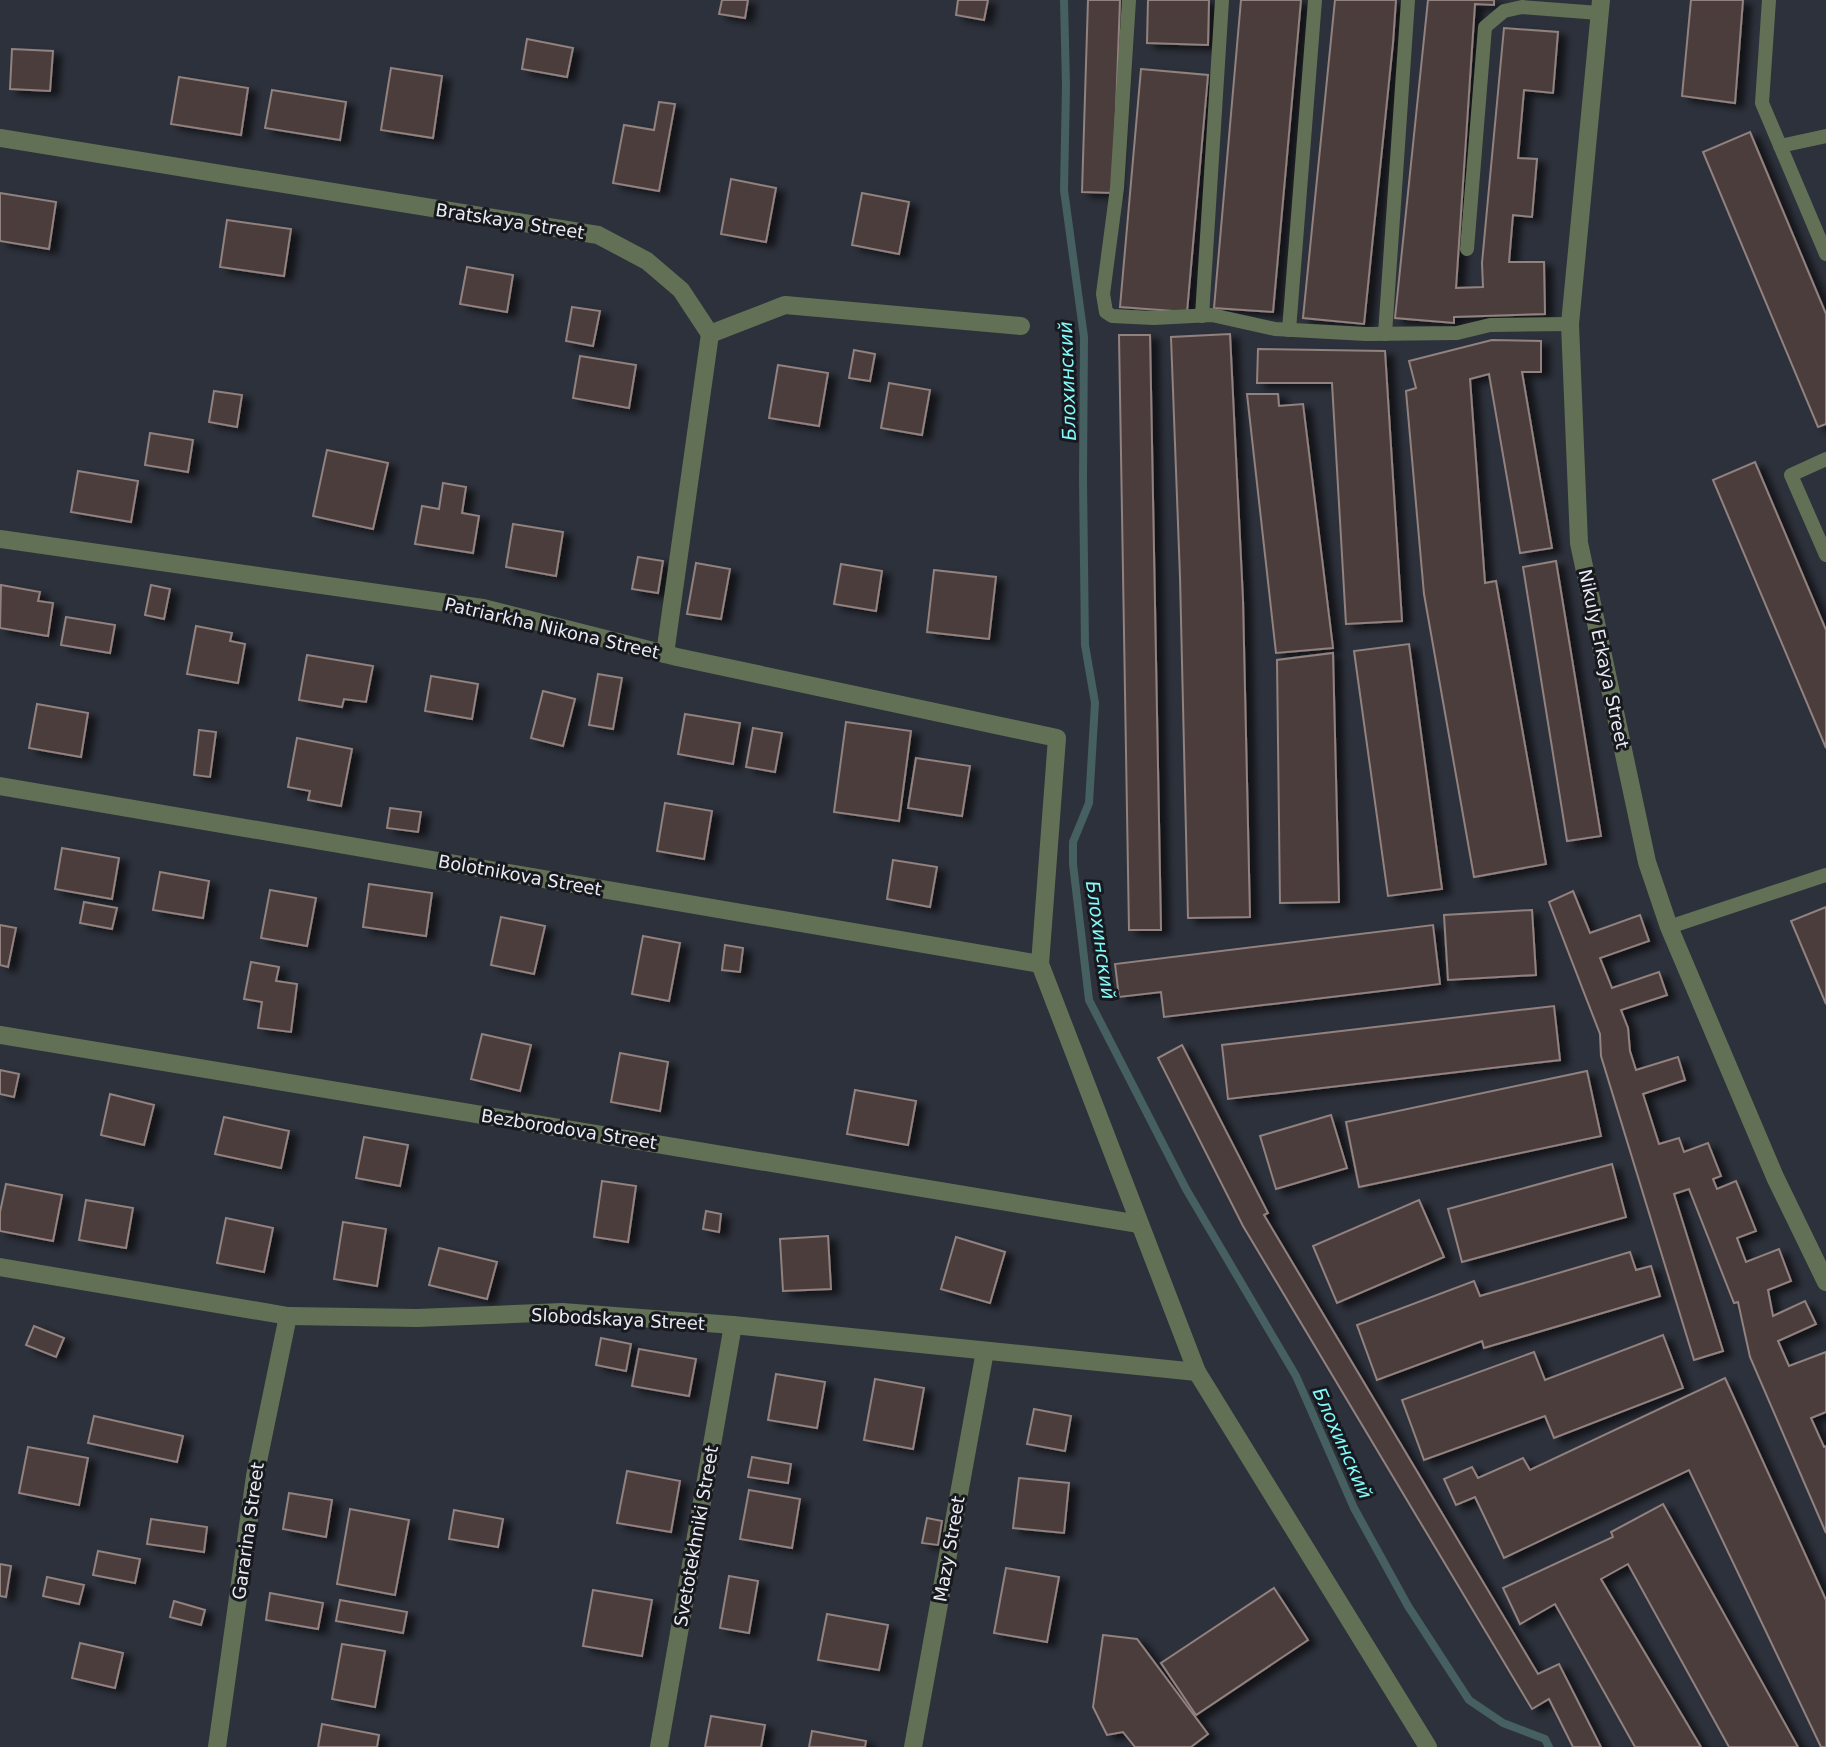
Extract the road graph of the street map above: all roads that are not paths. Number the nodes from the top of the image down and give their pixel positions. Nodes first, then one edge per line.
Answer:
1 (1129, 0) edge
2 (1222, 0) edge
3 (1315, 0) edge
4 (1408, 0) edge
5 (1769, 0) edge
6 (1504, 5) edge
7 (1600, 6) edge
8 (1826, 136) edge
9 (0, 138) edge
10 (1780, 146) junction
11 (1467, 249) dead end
12 (1826, 254) edge
13 (1202, 316) junction
14 (1570, 324) junction
15 (1021, 326) dead end
16 (1289, 330) junction
17 (710, 334) junction
18 (1385, 334) junction
19 (1826, 459) edge
20 (0, 539) edge
21 (1826, 555) edge
22 (665, 654) junction
23 (0, 786) edge
24 (1826, 875) edge
25 (1670, 927) junction
26 (1040, 964) junction
27 (0, 1035) edge
28 (1139, 1224) junction
29 (0, 1267) edge
30 (1826, 1282) edge
31 (288, 1316) junction
32 (733, 1325) junction
33 (985, 1351) junction
34 (1196, 1372) junction
35 (217, 1747) edge
36 (659, 1747) edge
37 (913, 1747) edge
38 (1428, 1747) edge

1 - 13 lane
2 - 13 lane
3 - 16 lane
4 - 18 lane
5 - 10 lane
6 - 7 lane
6 - 11 lane
7 - 14 street, Nikuly Erkaya Street
8 - 10 lane
9 - 17 street, Bratskaya Street
10 - 12 lane
13 - 16 lane
14 - 18 lane
14 - 25 street, Nikuly Erkaya Street
15 - 17 street
16 - 18 lane
17 - 22 street
19 - 21 lane
20 - 22 street, Patriarkha Nikona Street
22 - 26 street, Patriarkha Nikona Street
23 - 26 street, Bolotnikova Street
24 - 25 lane
25 - 30 street, Nikuly Erkaya Street
26 - 28 street
27 - 28 street, Bezborodova Street
28 - 34 street
29 - 31 street, Slobodskaya Street
31 - 32 street, Slobodskaya Street
31 - 35 street, Gararina Street
32 - 33 street, Slobodskaya Street
32 - 36 street, Svetotekhniki Street
33 - 34 street, Slobodskaya Street
33 - 37 street, Mazy Street
34 - 38 street

